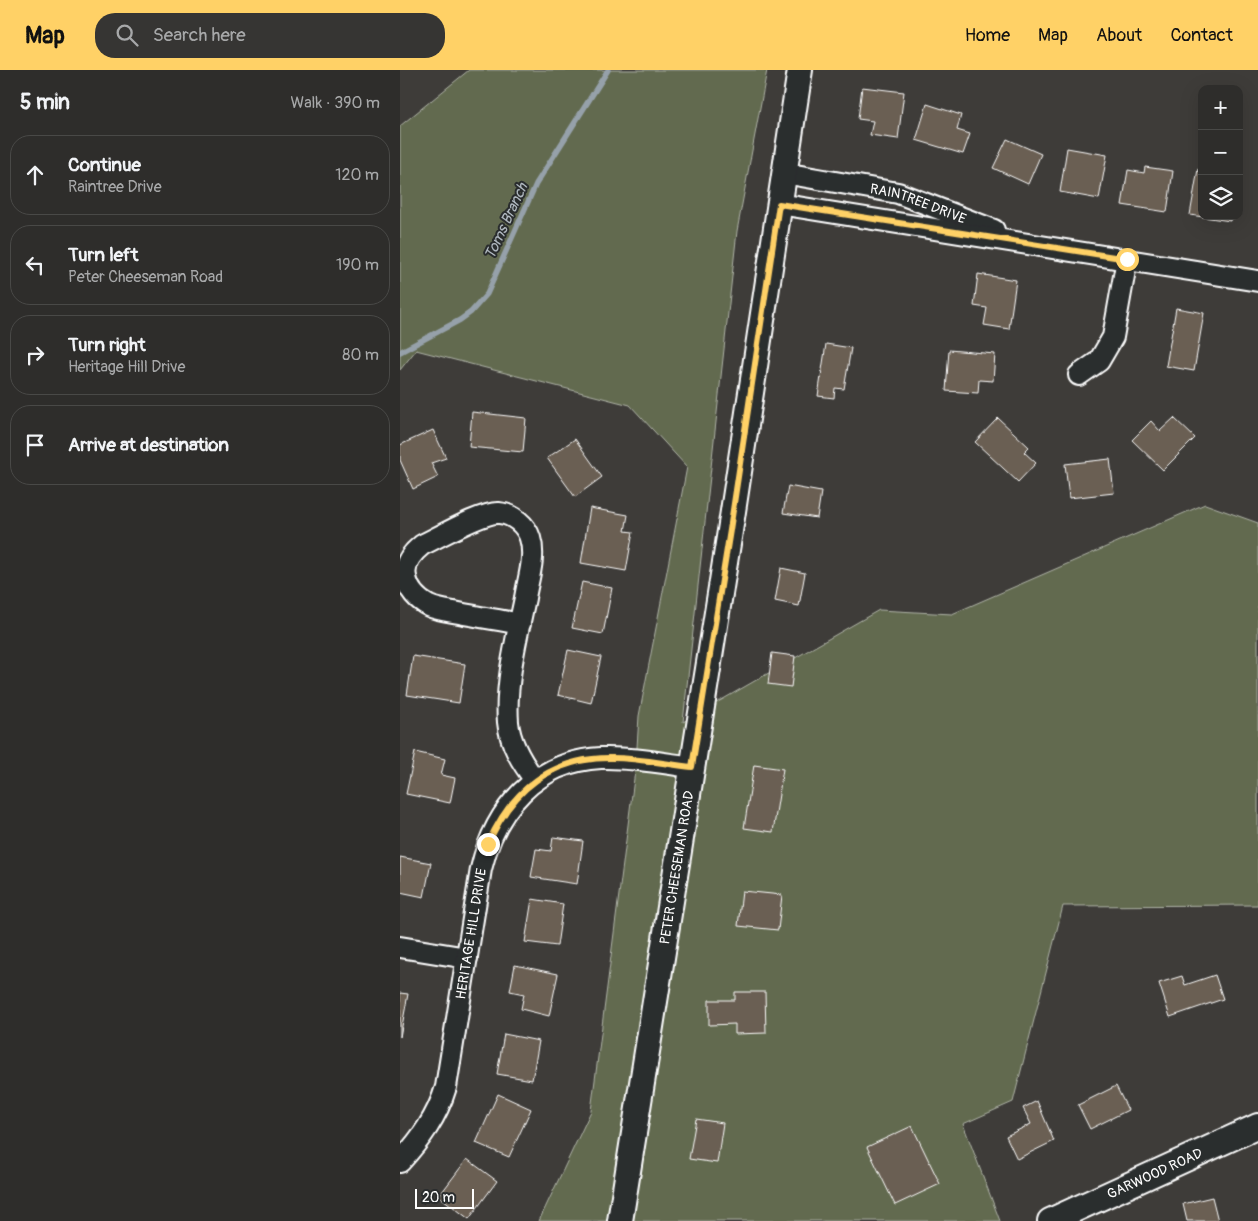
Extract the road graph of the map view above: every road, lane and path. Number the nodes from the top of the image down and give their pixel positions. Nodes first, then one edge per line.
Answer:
1 (800, 70) edge
2 (784, 173) junction
3 (779, 204) junction
4 (1049, 247) junction
5 (1127, 259) junction
6 (1258, 281) edge
7 (1079, 375) dead end
8 (520, 624) junction
9 (692, 767) junction
10 (535, 780) junction
11 (400, 947) edge
12 (467, 958) junction
13 (1258, 1126) edge
14 (400, 1162) edge
15 (620, 1221) edge
16 (1050, 1221) edge

1 - 2 street, PETER CHEESEMAN ROAD
2 - 3 street, PETER CHEESEMAN ROAD
2 - 4 street, RAINTREE DRIVE
3 - 4 street, RAINTREE DRIVE
3 - 9 street, PETER CHEESEMAN ROAD
4 - 5 street, RAINTREE DRIVE
5 - 6 street, RAINTREE DRIVE
5 - 7 street
8 - 8 street
8 - 10 street
9 - 10 street, HERITAGE HILL DRIVE
9 - 15 street, PETER CHEESEMAN ROAD
10 - 12 street, HERITAGE HILL DRIVE
11 - 12 street
12 - 14 street, HERITAGE HILL DRIVE
13 - 16 street, GARWOOD ROAD

